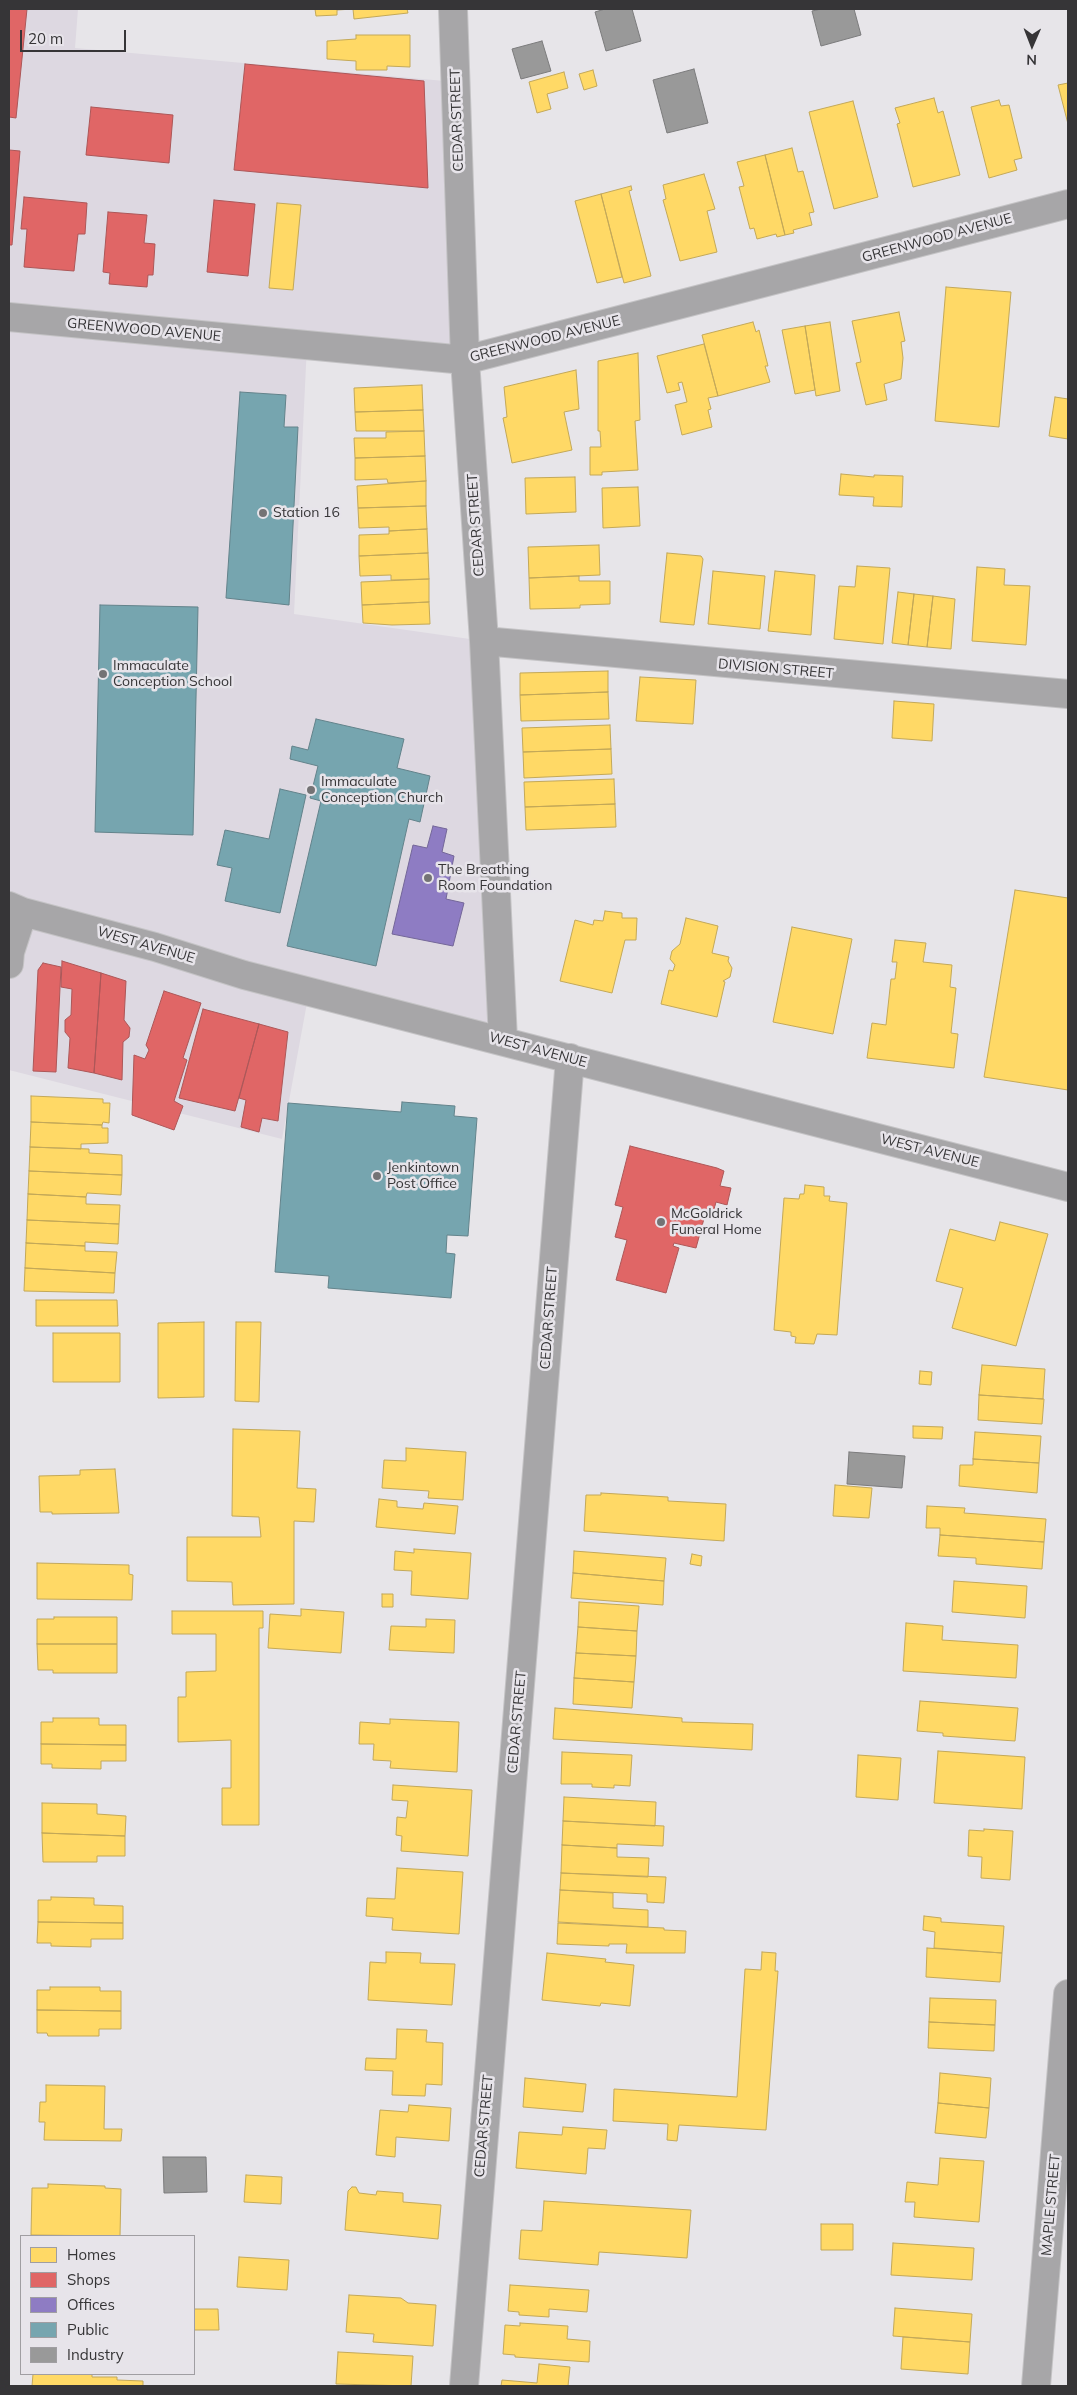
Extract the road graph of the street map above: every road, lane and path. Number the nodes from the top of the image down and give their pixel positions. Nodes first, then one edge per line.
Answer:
1 (453, 9) edge
2 (1068, 204) edge
3 (9, 317) edge
4 (465, 360) junction
5 (484, 641) junction
6 (1068, 694) edge
7 (16, 909) edge
8 (9, 964) edge
9 (503, 1040) junction
10 (570, 1058) junction
11 (1068, 1187) edge
12 (1068, 1994) edge
13 (464, 2386) edge
14 (1036, 2386) edge

1 - 4 street, CEDAR STREET
2 - 4 street, GREENWOOD AVENUE
3 - 4 street, GREENWOOD AVENUE
4 - 5 street, CEDAR STREET
5 - 6 street, DIVISION STREET
5 - 9 street, CEDAR STREET
7 - 8 street
7 - 9 street, WEST AVENUE
9 - 10 street, WEST AVENUE
10 - 11 street, WEST AVENUE
10 - 13 street, CEDAR STREET
12 - 14 street, MAPLE STREET

